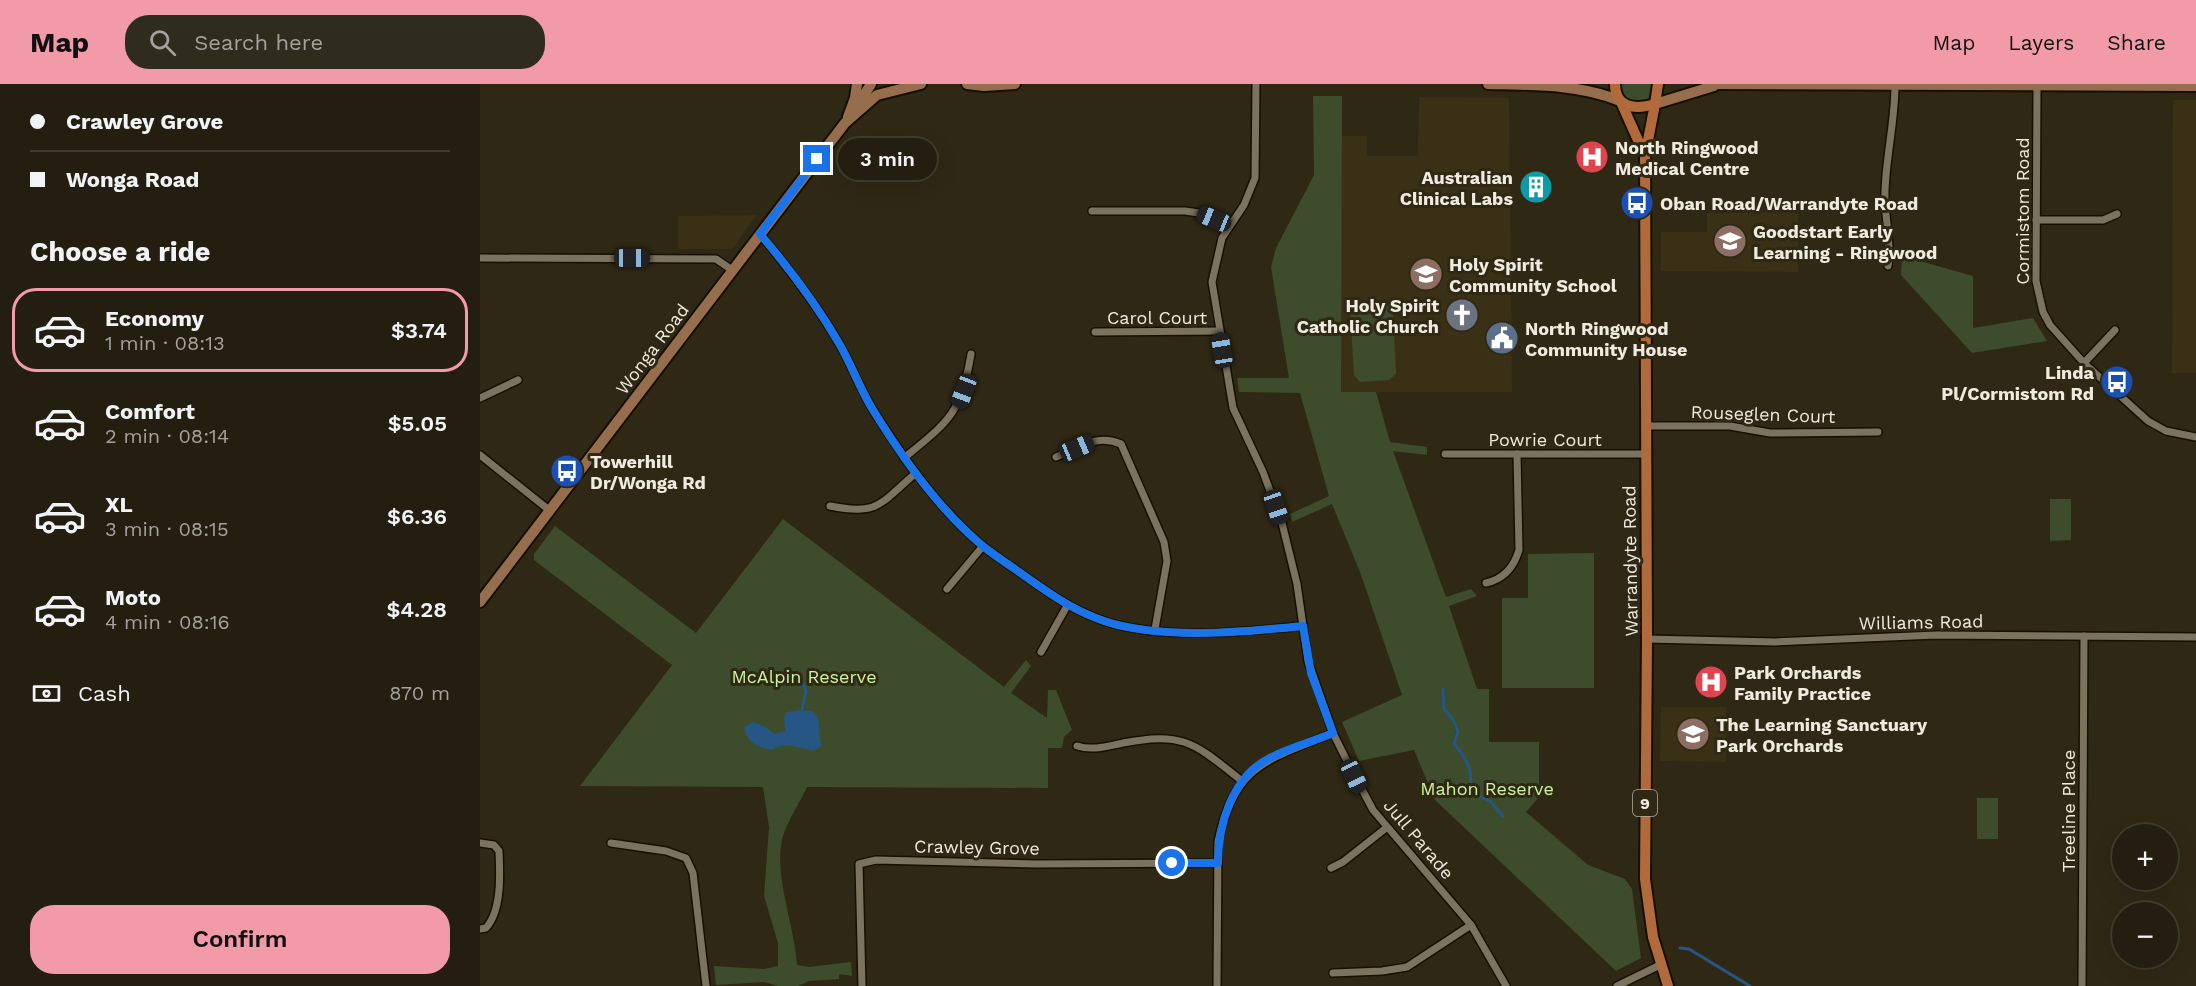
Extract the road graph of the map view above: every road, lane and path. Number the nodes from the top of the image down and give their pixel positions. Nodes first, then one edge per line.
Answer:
1 (857, 84) edge
2 (871, 84) edge
3 (890, 84) edge
4 (921, 84) edge
5 (968, 84) edge
6 (1014, 84) edge
7 (1256, 84) edge
8 (1488, 84) edge
9 (1569, 84) edge
10 (1615, 84) edge
11 (1658, 84) edge
12 (1810, 84) edge
13 (1712, 85) edge
14 (1929, 85) edge
15 (2043, 85) edge
16 (2175, 85) edge
17 (1895, 86) junction
18 (2196, 86) edge
19 (1621, 102) junction
20 (1655, 104) junction
21 (848, 120) junction
22 (1645, 156) junction
23 (1092, 211) dead end
24 (2117, 214) dead end
25 (2036, 220) junction
26 (1228, 225) junction
27 (760, 234) junction
28 (480, 258) edge
29 (1888, 266) dead end
30 (732, 270) junction
31 (2115, 330) dead end
32 (1219, 331) junction
33 (1095, 332) dead end
34 (971, 354) dead end
35 (2084, 363) junction
36 (518, 380) dead end
37 (480, 398) edge
38 (1646, 426) junction
39 (1878, 432) dead end
40 (2196, 437) edge
41 (1445, 454) dead end
42 (1517, 454) junction
43 (1645, 454) junction
44 (480, 455) edge
45 (1056, 457) dead end
46 (904, 458) junction
47 (916, 473) junction
48 (830, 506) dead end
49 (549, 510) junction
50 (983, 546) junction
51 (1486, 583) dead end
52 (947, 589) dead end
53 (480, 602) edge
54 (1067, 606) junction
55 (1303, 626) junction
56 (1155, 629) junction
57 (2084, 636) junction
58 (2196, 638) edge
59 (1647, 639) junction
60 (1041, 652) dead end
61 (1333, 733) junction
62 (1077, 746) dead end
63 (1242, 781) junction
64 (1386, 828) junction
65 (480, 843) edge
66 (611, 843) dead end
67 (1218, 863) junction
68 (1331, 868) dead end
69 (1471, 925) junction
70 (480, 929) edge
71 (1660, 965) junction
72 (1333, 973) dead end
73 (706, 986) edge
74 (862, 986) edge
75 (1217, 986) edge
76 (1506, 986) edge
77 (1617, 986) edge
78 (1668, 986) edge
79 (2082, 986) edge

1 - 21 main road
2 - 21 main road
3 - 4 main road
4 - 21 main road
5 - 6 main road
7 - 26 street, Jull Parade
8 - 9 main road
9 - 19 main road
10 - 19 main road, 9
11 - 20 main road, 9
12 - 13 main road
12 - 17 main road
13 - 20 main road
14 - 15 main road
14 - 17 main road
15 - 16 main road
15 - 25 street, Cormistom Road
16 - 18 main road
17 - 29 street
19 - 20 main road
19 - 22 main road, Warrandyte Road / 9
20 - 22 main road, Warrandyte Road / 9
21 - 27 main road, Wonga Road
22 - 38 main road, Warrandyte Road / 9
23 - 26 street
24 - 25 street
25 - 35 street, Cormistom Road
26 - 32 street, Jull Parade
27 - 30 main road, Wonga Road
27 - 46 street
28 - 30 street
30 - 49 main road, Wonga Road
31 - 35 street
32 - 33 street, Carol Court
32 - 55 street, Jull Parade
34 - 46 street
35 - 40 street, Cormistom Road
36 - 37 street
38 - 39 street, Rouseglen Court
38 - 43 main road, Warrandyte Road / 9
41 - 42 street, Powrie Court
42 - 43 street, Powrie Court
42 - 51 street
43 - 59 main road, Warrandyte Road / 9
44 - 49 street
45 - 56 street
46 - 47 street
47 - 48 street
47 - 50 street
49 - 53 main road, Wonga Road
50 - 52 street
50 - 54 street
54 - 56 street
54 - 60 street
55 - 56 street
55 - 61 street, Jull Parade
57 - 58 street, Williams Road
57 - 59 street, Williams Road
57 - 79 street, Treeline Place
59 - 71 main road, Warrandyte Road / 9
61 - 63 street
61 - 64 street, Jull Parade
62 - 63 street
63 - 67 street
64 - 68 street
64 - 69 street, Jull Parade
65 - 70 street
66 - 73 street
67 - 74 street, Crawley Grove
67 - 75 street
69 - 72 street
69 - 76 street, Jull Parade
71 - 77 street
71 - 78 main road, 9

